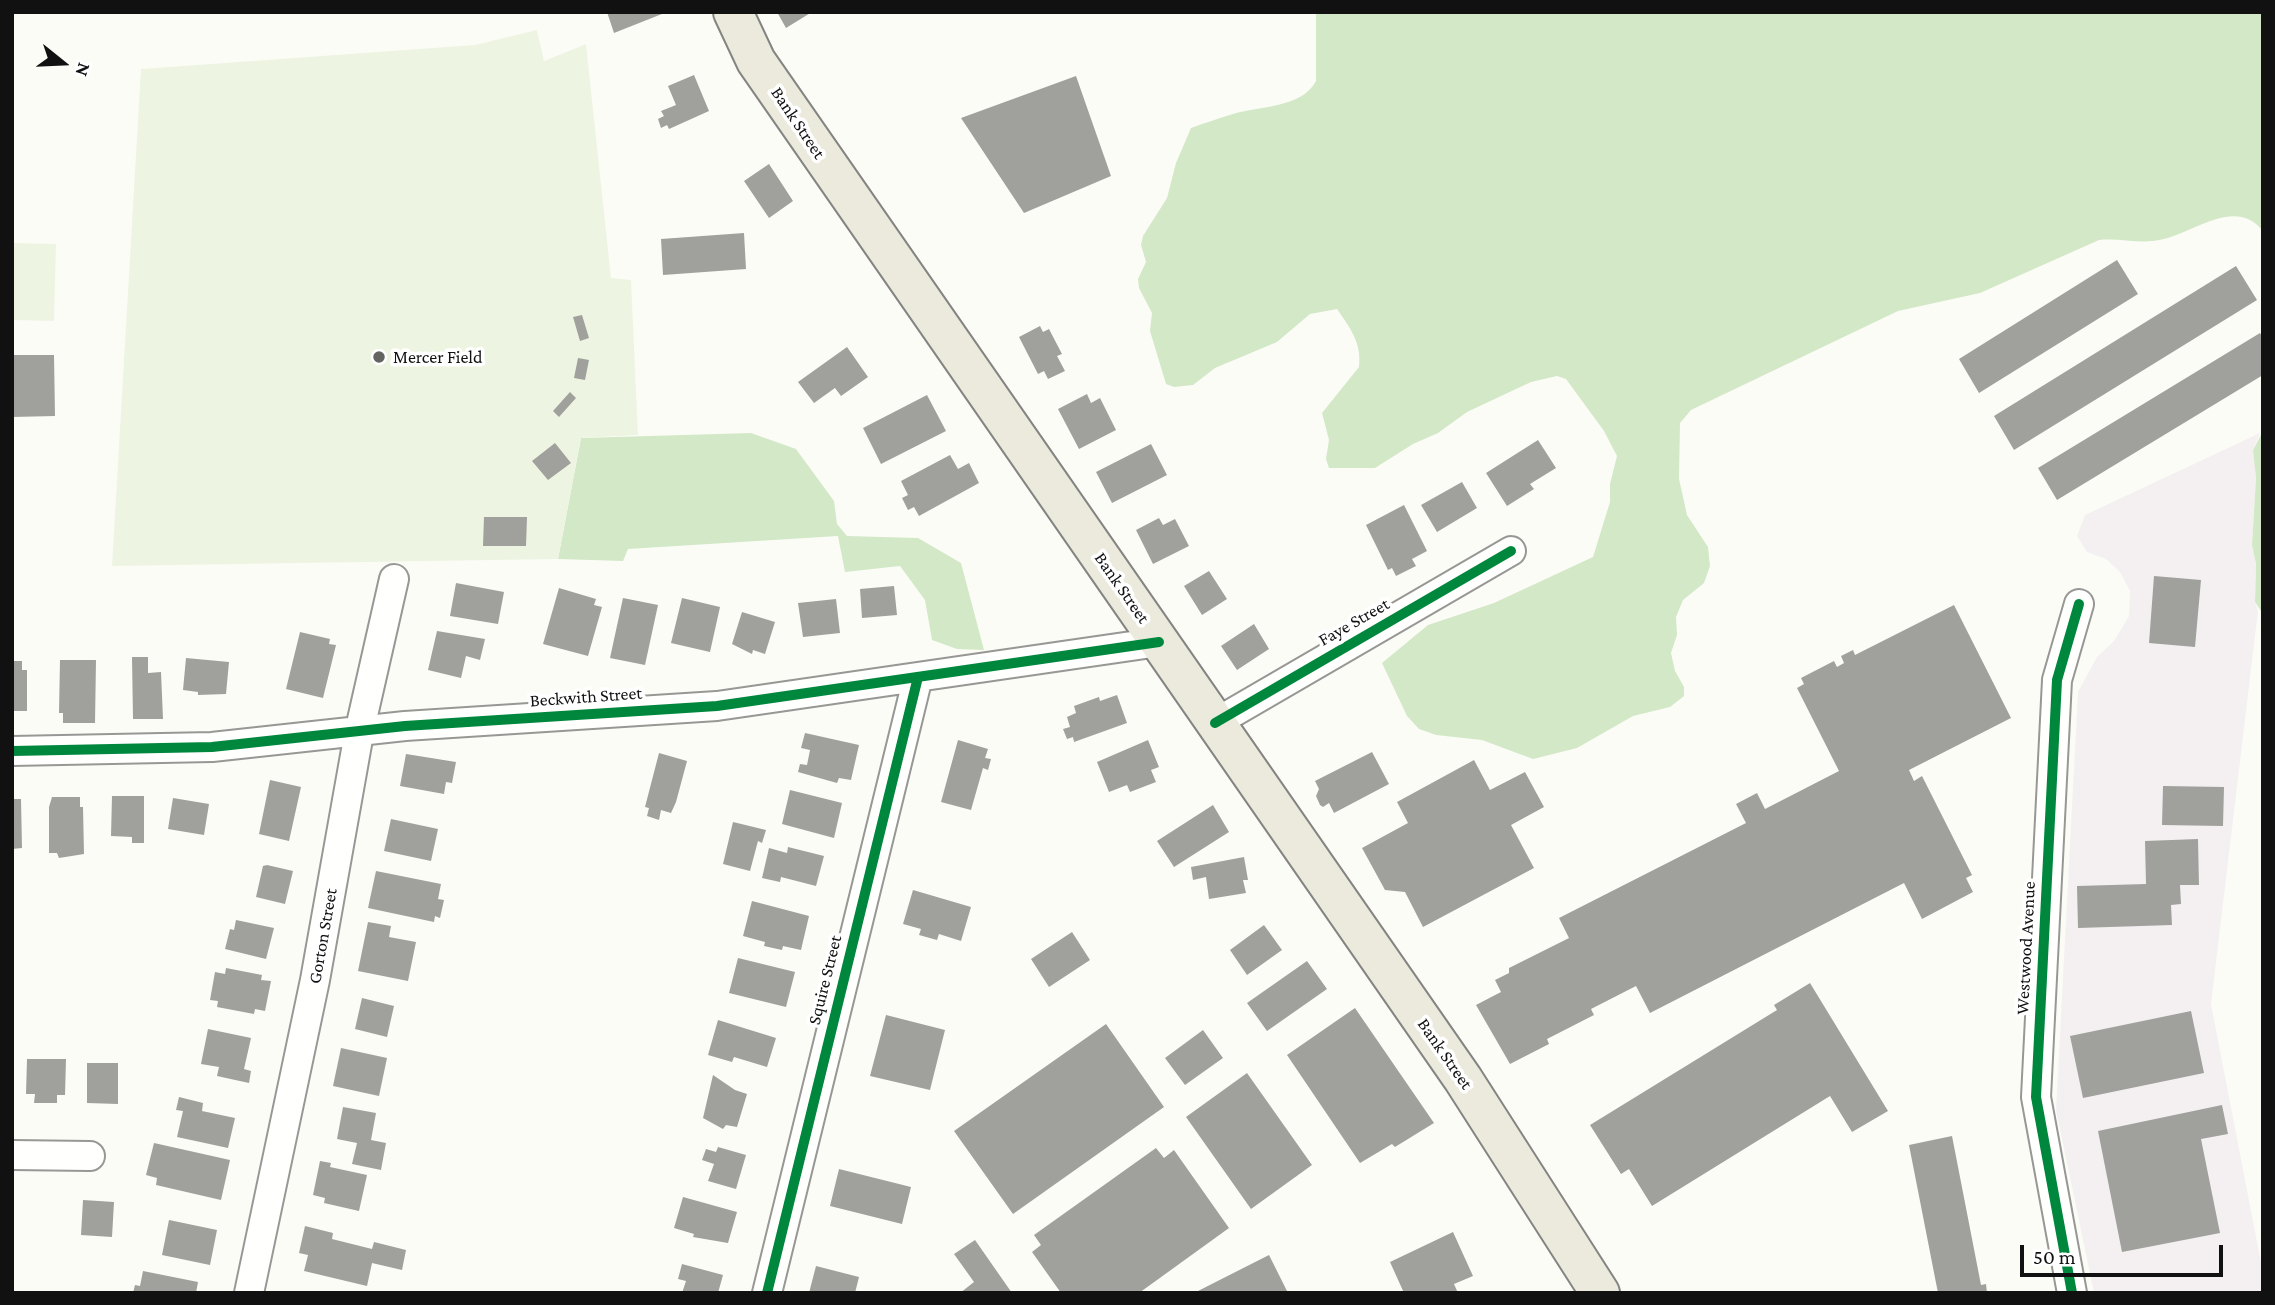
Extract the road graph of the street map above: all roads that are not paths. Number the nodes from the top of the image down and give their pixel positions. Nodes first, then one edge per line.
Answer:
1 (733, 12) edge
2 (1511, 551) dead end
3 (394, 579) dead end
4 (2079, 604) dead end
5 (1159, 642) junction
6 (918, 677) junction
7 (1215, 723) junction
8 (359, 733) junction
9 (12, 751) edge
10 (12, 1155) edge
11 (90, 1156) dead end
12 (249, 1293) edge
13 (767, 1293) edge
14 (1600, 1293) edge
15 (2072, 1293) edge

1 - 5 main road, Bank Street
2 - 7 street, Faye Street
3 - 8 street, Gorton Street
4 - 15 street, Westwood Avenue
5 - 6 street, Beckwith Street
5 - 7 main road, Bank Street
6 - 8 street, Beckwith Street
6 - 13 street, Squire Street
7 - 14 main road, Bank Street
8 - 9 street, Beckwith Street
8 - 12 street, Gorton Street
10 - 11 street

